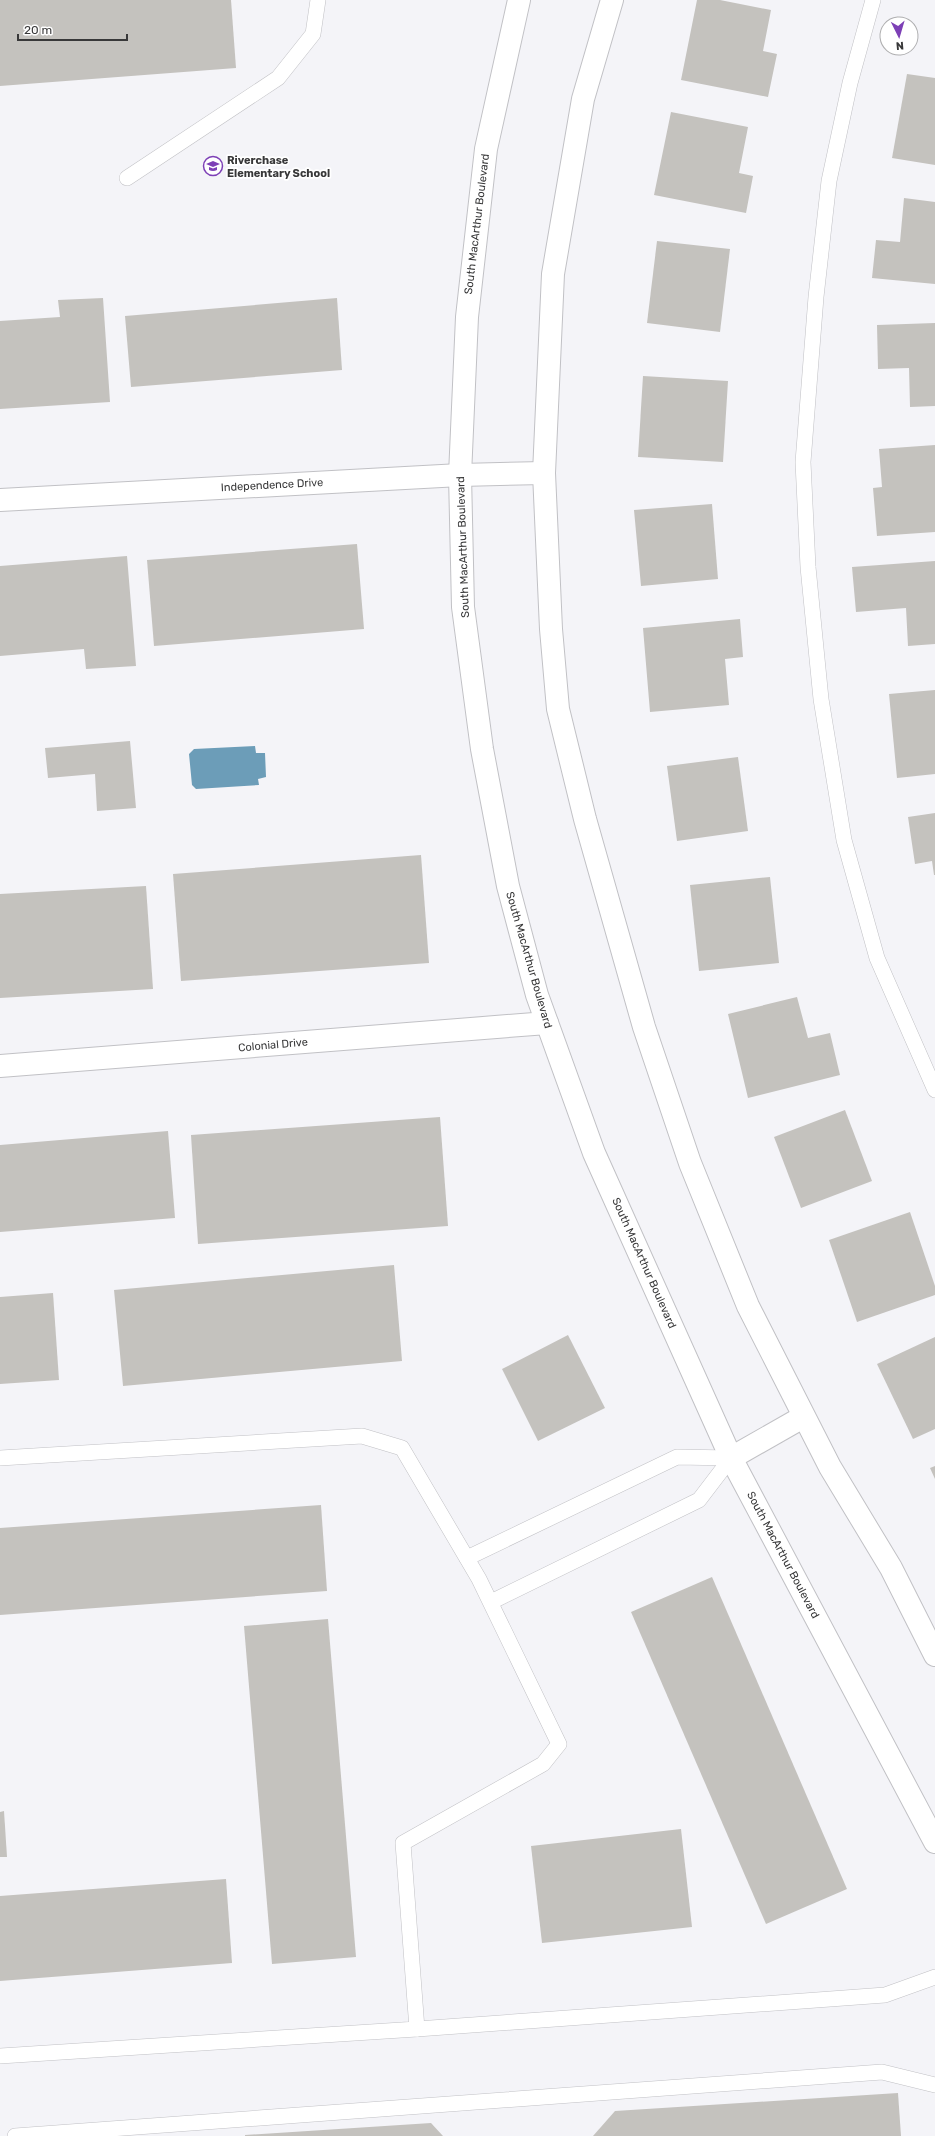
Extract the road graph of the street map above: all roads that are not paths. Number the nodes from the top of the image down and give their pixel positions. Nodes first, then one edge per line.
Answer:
1 (318, 0) edge
2 (520, 0) edge
3 (612, 0) edge
4 (873, 0) edge
5 (127, 178) dead end
6 (544, 473) junction
7 (460, 475) junction
8 (0, 500) edge
9 (547, 1023) junction
10 (0, 1066) edge
11 (935, 1090) edge
12 (803, 1417) junction
13 (0, 1458) edge
14 (731, 1458) junction
15 (467, 1558) junction
16 (491, 1602) junction
17 (935, 1656) edge
18 (935, 1842) edge
19 (935, 1977) edge
20 (417, 2029) junction
21 (0, 2056) edge
22 (935, 2085) edge
23 (15, 2136) edge

1 - 5 lane
2 - 7 main road, South MacArthur Boulevard
3 - 6 main road
4 - 11 lane
6 - 7 main road, Independence Drive
6 - 12 main road
7 - 8 main road, Independence Drive
7 - 9 main road, South MacArthur Boulevard
9 - 10 main road, Colonial Drive
9 - 14 main road, South MacArthur Boulevard
12 - 14 main road
12 - 17 main road
13 - 15 lane
14 - 15 lane
14 - 16 lane
14 - 18 main road, South MacArthur Boulevard
15 - 16 lane
16 - 20 lane
19 - 20 lane
20 - 21 lane
22 - 23 lane

